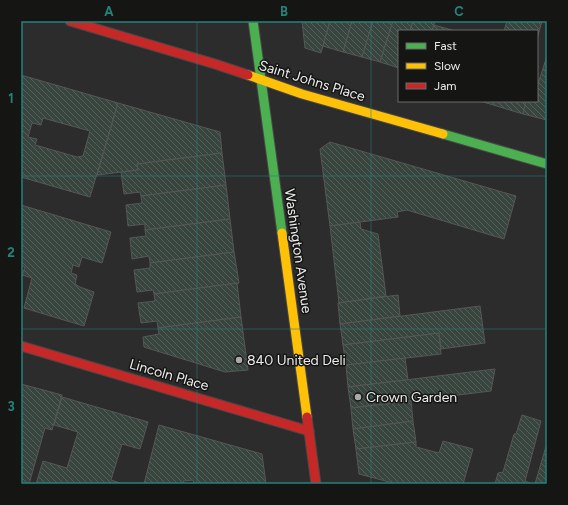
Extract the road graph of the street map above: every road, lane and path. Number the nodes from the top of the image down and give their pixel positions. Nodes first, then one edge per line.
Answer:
1 (70, 21) edge
2 (253, 21) edge
3 (260, 80) junction
4 (547, 164) edge
5 (21, 346) edge
6 (309, 431) junction
7 (316, 484) edge

1 - 3 street, Saint Johns Place
2 - 3 street, Washington Avenue
3 - 4 street, Saint Johns Place
3 - 6 street, Washington Avenue
5 - 6 street, Lincoln Place
6 - 7 street, Washington Avenue

